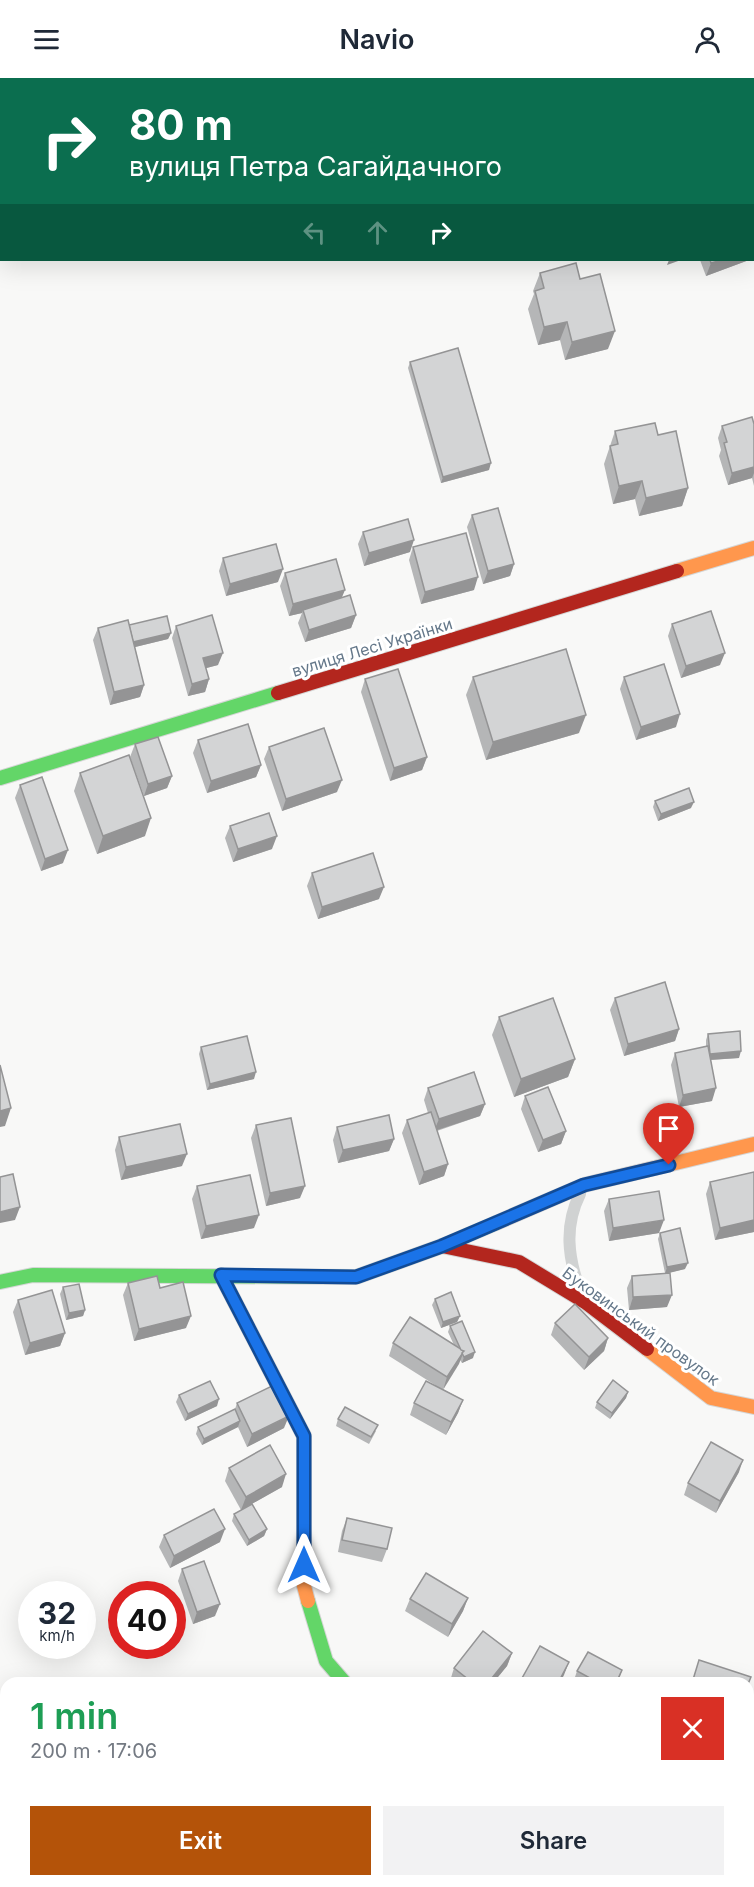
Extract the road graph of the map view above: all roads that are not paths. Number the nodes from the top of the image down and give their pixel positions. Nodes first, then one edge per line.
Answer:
1 (754, 548) edge
2 (0, 778) edge
3 (754, 1144) edge
4 (584, 1185) junction
5 (442, 1246) junction
6 (221, 1275) junction
7 (0, 1282) edge
8 (585, 1302) junction
9 (754, 1407) edge
10 (340, 1677) edge

1 - 2 street, вулиця Лесі Українки
3 - 4 street
4 - 5 street
4 - 8 lane
5 - 6 street
5 - 8 street, Буковинський провулок
6 - 7 street
6 - 10 street
8 - 9 street, Буковинський провулок

